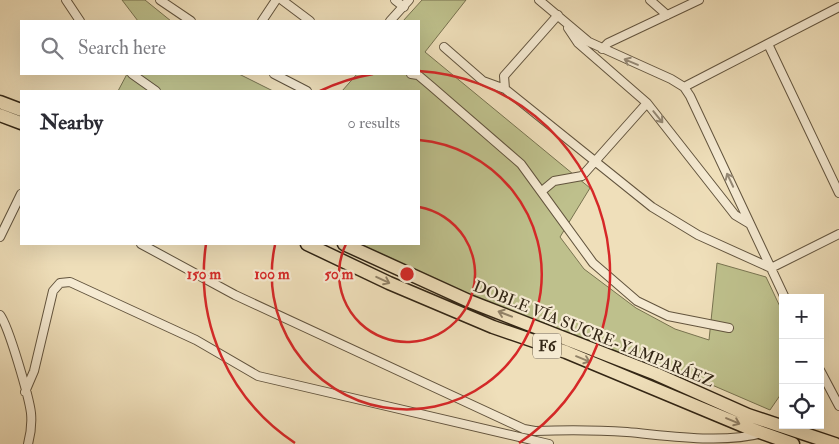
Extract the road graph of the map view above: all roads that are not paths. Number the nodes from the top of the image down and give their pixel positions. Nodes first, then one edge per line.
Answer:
1 (66, 0) edge
2 (160, 0) edge
3 (276, 0) edge
4 (282, 0) edge
5 (395, 0) edge
6 (539, 0) edge
7 (650, 0) edge
8 (699, 0) edge
9 (406, 3) edge
10 (839, 7) edge
11 (667, 15) junction
12 (560, 18) junction
13 (79, 20) edge
14 (190, 20) edge
15 (263, 20) edge
16 (309, 20) edge
17 (391, 20) edge
18 (768, 44) junction
19 (444, 47) dead end
20 (602, 49) junction
21 (133, 75) edge
22 (276, 75) edge
23 (418, 75) edge
24 (684, 87) junction
25 (505, 89) junction
26 (155, 90) edge
27 (305, 90) edge
28 (0, 102) edge
29 (646, 103) junction
30 (20, 110) edge
31 (0, 115) edge
32 (20, 123) edge
33 (596, 162) junction
34 (542, 191) junction
35 (839, 193) edge
36 (20, 196) edge
37 (750, 224) junction
38 (2, 227) edge
39 (839, 234) edge
40 (0, 237) edge
41 (143, 245) edge
42 (309, 245) edge
43 (346, 245) edge
44 (771, 268) junction
45 (783, 294) edge
46 (0, 315) edge
47 (729, 328) dead end
48 (824, 378) edge
49 (25, 392) junction
50 (839, 406) edge
51 (771, 423) junction
52 (535, 431) junction
53 (762, 433) junction
54 (530, 440) junction
55 (28, 444) edge
56 (549, 444) edge
57 (793, 444) edge
58 (835, 444) edge

1 - 13 street
2 - 14 street
3 - 15 street
4 - 16 street
5 - 9 street
6 - 12 street
7 - 11 street
8 - 11 street
9 - 17 street
10 - 18 street
11 - 20 street
12 - 20 street
12 - 25 street
12 - 29 street
18 - 24 street
18 - 35 street
19 - 25 street
24 -> 20 street
21 - 26 street
22 - 27 street
23 - 34 street
37 -> 24 street
25 - 33 street
28 - 30 highway
29 - 33 street
29 -> 37 street
31 - 32 highway
33 - 34 street
33 - 44 street
34 - 47 street
36 - 38 street
37 - 44 street
38 - 40 street
39 - 44 street
41 - 52 street
42 -> 53 highway, DOBLE VÍA SUCRE-YAMPARÁEZ / F6
51 -> 43 highway, DOBLE VÍA SUCRE-YAMPARÁEZ / F6
44 - 45 street
46 - 49 street
48 - 50 street
49 - 54 street
49 - 55 street
51 - 53 street
51 - 58 highway, DOBLE VÍA SUCRE-YAMPARÁEZ / F6
52 - 53 street
52 - 54 street
53 - 57 highway, DOBLE VÍA SUCRE-YAMPARÁEZ / F6
54 - 56 street

